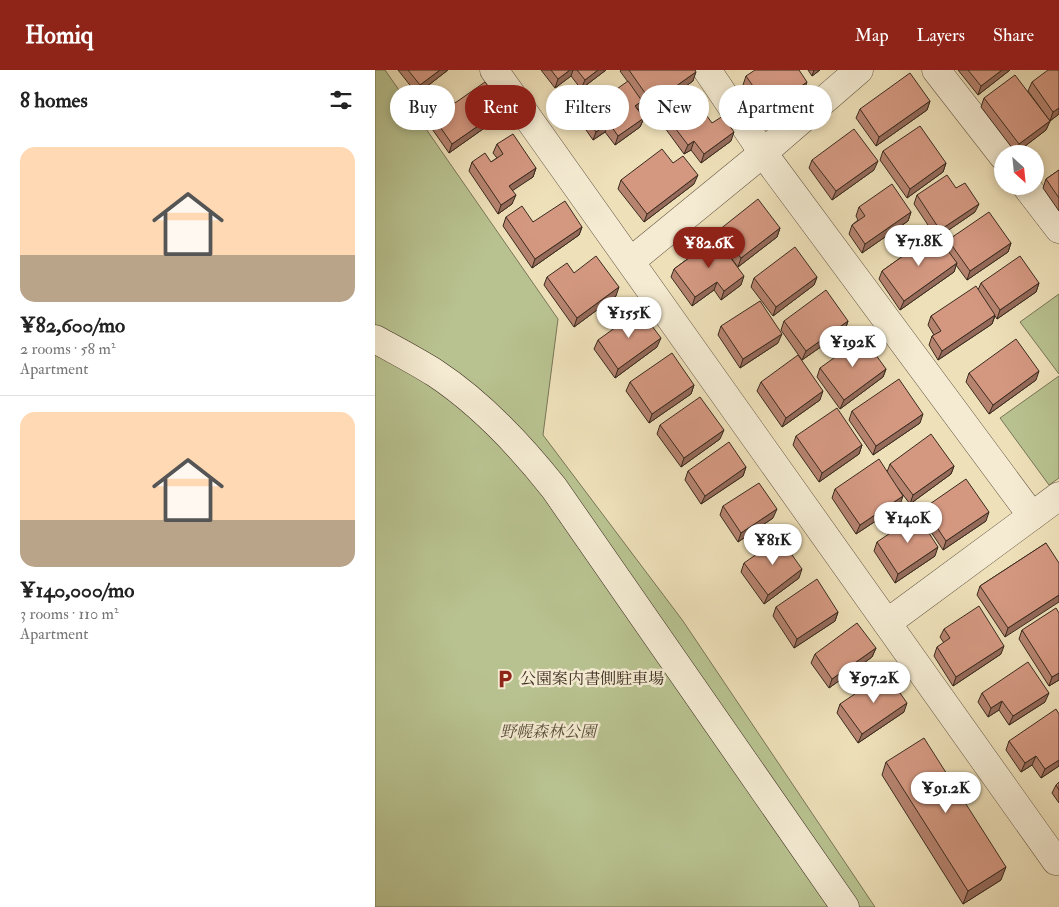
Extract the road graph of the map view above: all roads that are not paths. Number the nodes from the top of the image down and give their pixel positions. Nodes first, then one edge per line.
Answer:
1 (494, 70) edge
2 (707, 70) edge
3 (859, 70) edge
4 (936, 70) edge
5 (994, 145) edge
6 (763, 153) junction
7 (1033, 195) edge
8 (1059, 229) edge
9 (631, 261) junction
10 (375, 339) edge
11 (1059, 496) edge
12 (1032, 516) junction
13 (887, 622) junction
14 (1059, 859) edge
15 (845, 907) edge

1 - 9 street
2 - 6 street
3 - 6 street
4 - 5 street
6 - 9 street
6 - 12 street
7 - 8 street
9 - 13 street
10 - 15 street
11 - 12 street
12 - 13 street
13 - 14 street

